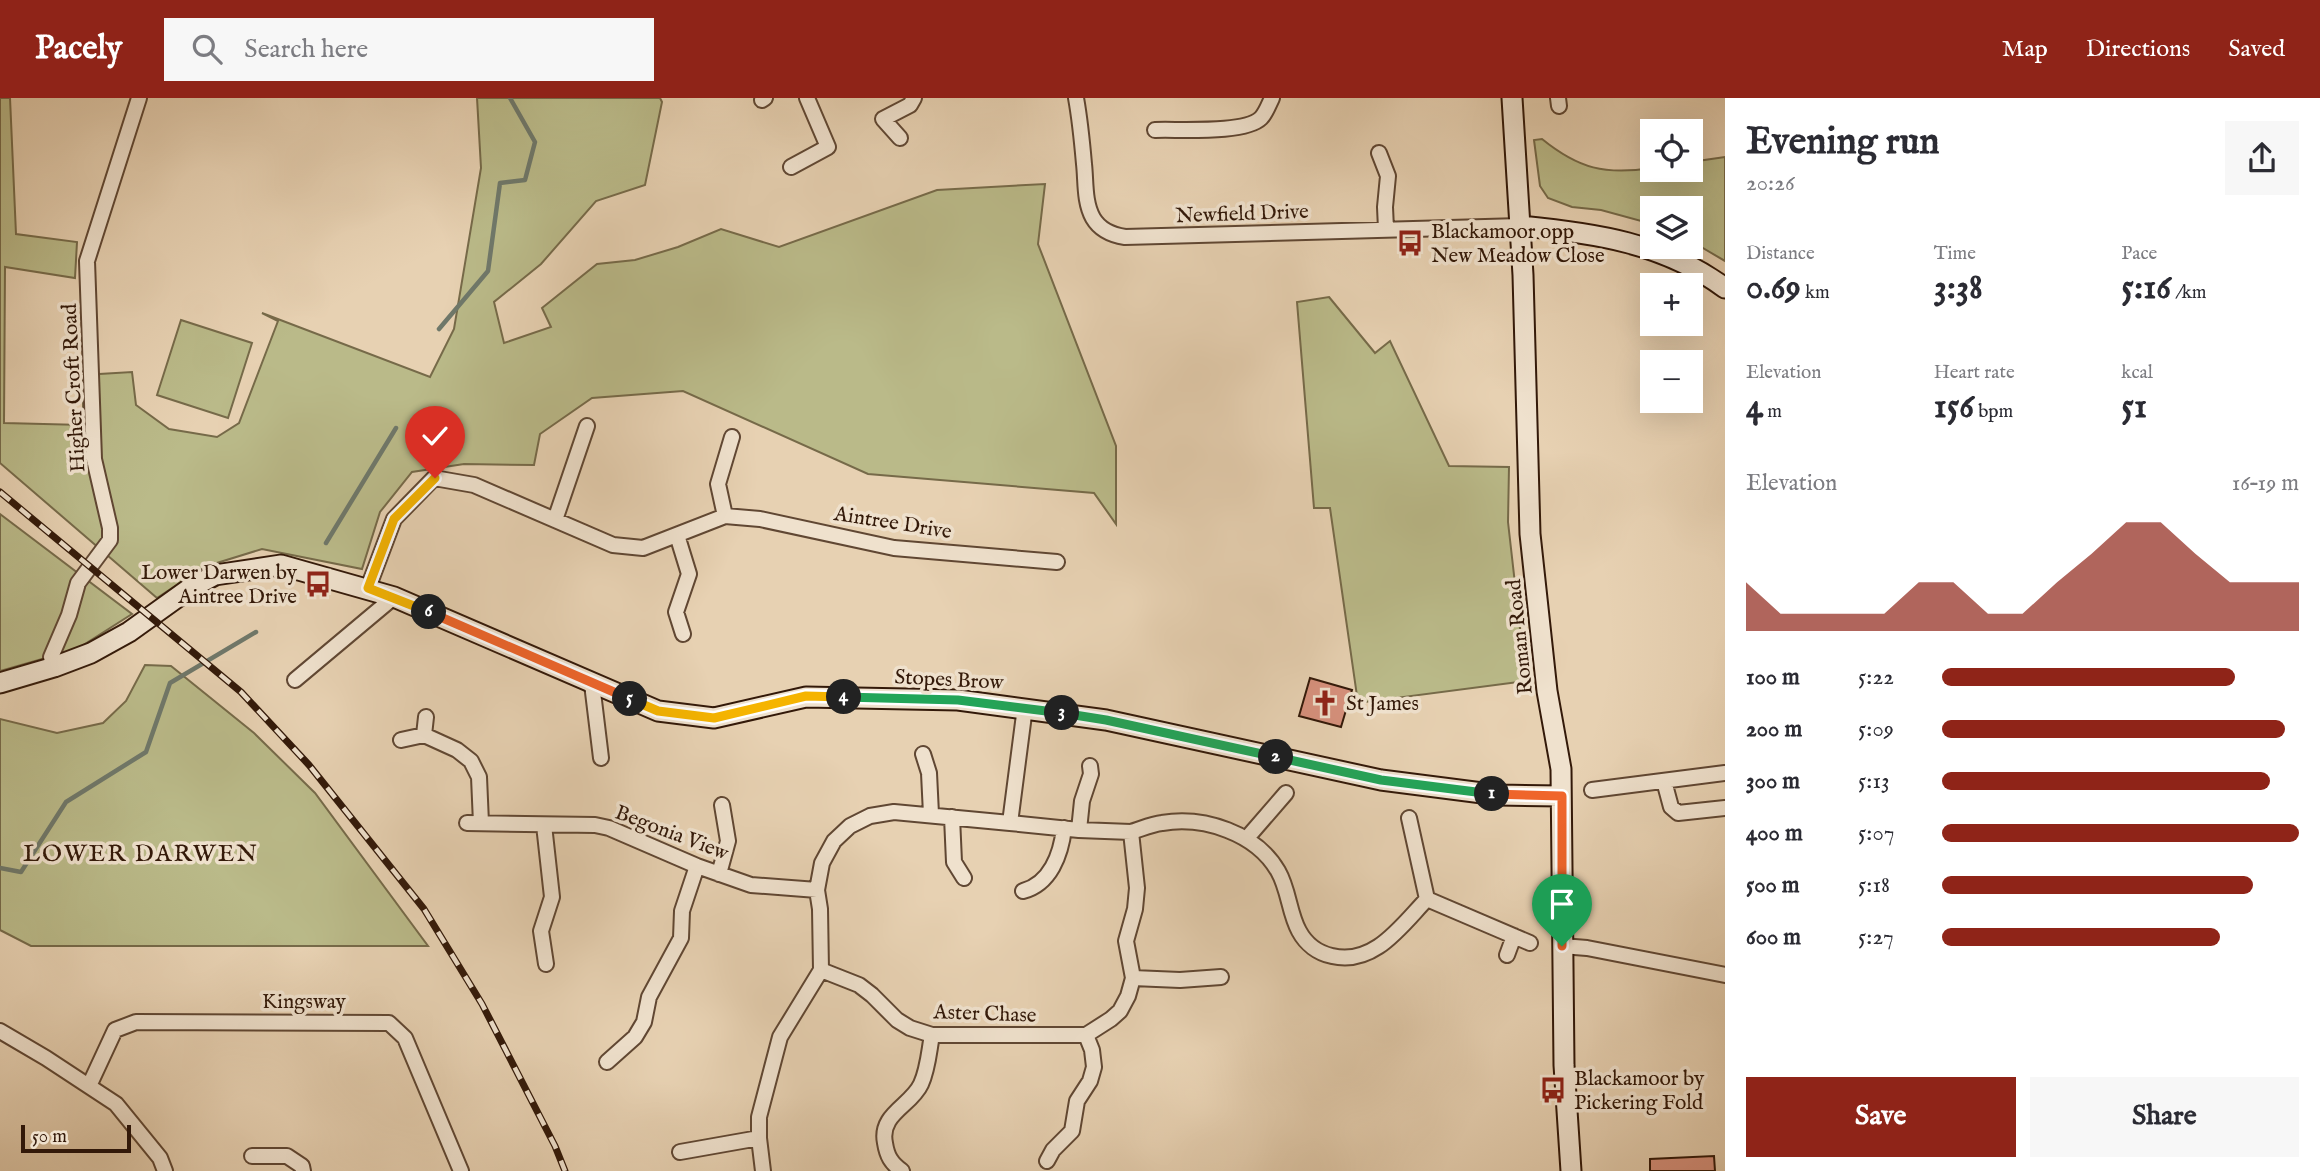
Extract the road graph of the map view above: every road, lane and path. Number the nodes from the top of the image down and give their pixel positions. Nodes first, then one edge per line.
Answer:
1 (139, 98) edge
2 (807, 98) edge
3 (914, 98) edge
4 (1076, 98) edge
5 (1272, 98) edge
6 (1512, 98) edge
7 (1155, 130) dead end
8 (900, 138) dead end
9 (1379, 153) dead end
10 (791, 167) dead end
11 (1521, 226) junction
12 (1386, 229) junction
13 (1725, 288) edge
14 (587, 426) dead end
15 (732, 437) dead end
16 (725, 516) junction
17 (555, 520) junction
18 (677, 534) junction
19 (1057, 562) dead end
20 (368, 588) junction
21 (394, 597) junction
22 (683, 634) dead end
23 (54, 667) junction
24 (295, 680) dead end
25 (0, 683) edge
26 (592, 684) junction
27 (1025, 708) junction
28 (426, 717) dead end
29 (424, 735) junction
30 (401, 740) dead end
31 (923, 754) dead end
32 (601, 758) dead end
33 (1090, 766) dead end
34 (1725, 773) edge
35 (1664, 781) junction
36 (1591, 790) dead end
37 (1286, 793) dead end
38 (1562, 796) junction
39 (722, 805) dead end
40 (1725, 808) edge
41 (931, 814) junction
42 (952, 817) junction
43 (1409, 818) dead end
44 (1010, 823) junction
45 (544, 825) junction
46 (1063, 828) junction
47 (1079, 830) junction
48 (1132, 832) junction
49 (1247, 838) junction
50 (697, 866) junction
51 (719, 874) junction
52 (964, 878) dead end
53 (817, 890) junction
54 (1023, 891) dead end
55 (1427, 899) junction
56 (1514, 936) junction
57 (1530, 943) dead end
58 (1562, 946) junction
59 (1507, 955) dead end
60 (546, 964) dead end
61 (821, 970) junction
62 (1725, 975) edge
63 (1221, 977) dead end
64 (1133, 978) junction
65 (0, 1031) edge
66 (932, 1035) junction
67 (1086, 1035) junction
68 (607, 1062) dead end
69 (89, 1086) junction
70 (758, 1138) junction
71 (680, 1152) dead end
72 (252, 1156) dead end
73 (1046, 1161) dead end
74 (165, 1171) edge
75 (303, 1171) edge
76 (461, 1171) edge
77 (763, 1171) edge
78 (901, 1171) edge
79 (1572, 1171) edge

1 - 23 street, Higher Croft Road
2 - 10 street
3 - 8 street
4 - 12 street, Newfield Drive
5 - 7 street
6 - 11 main road, Roman Road
9 - 12 street
11 - 12 street, Newfield Drive
11 - 13 main road
11 - 38 main road, Roman Road
14 - 17 street
15 - 16 street
16 - 18 street, Aintree Drive
16 - 19 street, Aintree Drive
17 - 18 street, Aintree Drive
17 - 20 street, Aintree Drive
18 - 22 street
20 - 21 main road, Stopes Brow
20 - 23 main road, Stopes Brow
21 - 24 street
21 - 26 main road, Stopes Brow
23 - 25 main road, Stopes Brow
26 - 27 main road, Stopes Brow
26 - 32 street
27 - 38 main road, Stopes Brow
27 - 44 street
28 - 29 street
29 - 30 street
29 - 45 street, Begonia View
31 - 41 street
33 - 47 street
34 - 35 street
35 - 36 street
35 - 40 street
37 - 49 street
38 - 58 main road, Roman Road
39 - 51 street
41 - 42 street
41 - 53 street
42 - 44 street
42 - 52 street
43 - 55 street
44 - 46 street
45 - 50 street, Begonia View
45 - 60 street
46 - 47 street
46 - 54 street
47 - 48 street
48 - 49 street
48 - 64 street
49 - 55 street
50 - 51 street, Begonia View
50 - 68 street
51 - 53 street, Begonia View
53 - 61 street
55 - 56 street
56 - 57 street
56 - 59 street
58 - 62 street
58 - 79 main road, Roman Road
61 - 66 street, Aster Chase
61 - 70 street
63 - 64 street
64 - 67 street
65 - 69 street
66 - 67 street, Aster Chase
66 - 78 street
67 - 73 street
69 - 74 street
69 - 76 street, Kingsway
70 - 71 street
70 - 77 street
72 - 75 street

